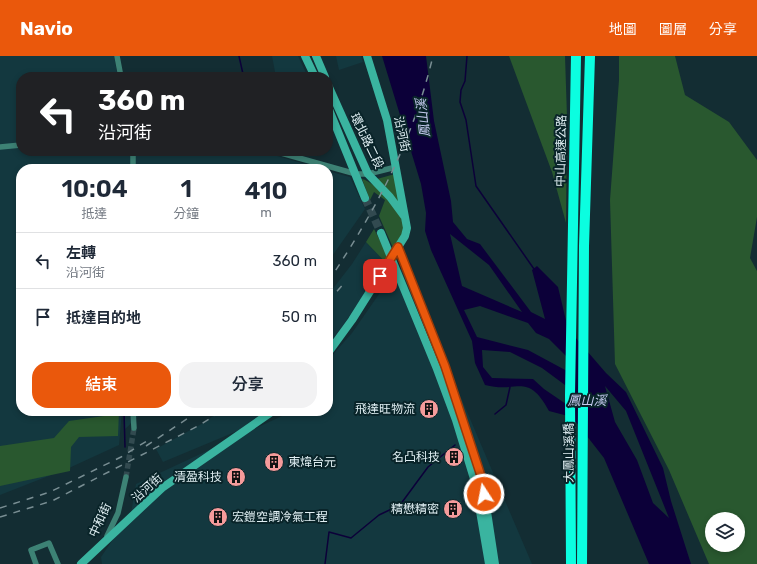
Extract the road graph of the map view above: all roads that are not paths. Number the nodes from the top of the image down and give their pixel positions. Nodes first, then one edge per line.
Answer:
1 (117, 56) edge
2 (305, 56) edge
3 (316, 56) edge
4 (368, 56) edge
5 (576, 56) edge
6 (590, 56) edge
7 (119, 72) edge
8 (313, 72) edge
9 (323, 72) edge
10 (333, 96) edge
11 (333, 119) edge
12 (16, 146) edge
13 (0, 147) edge
14 (292, 156) edge
15 (320, 164) edge
16 (396, 167) junction
17 (333, 168) edge
18 (356, 174) junction
19 (368, 174) junction
20 (365, 198) tunnel mouth
21 (405, 218) junction
22 (381, 233) tunnel mouth
23 (398, 247) junction
24 (572, 247) joint
25 (391, 258) junction
26 (333, 346) edge
27 (133, 416) edge
28 (266, 416) edge
29 (134, 428) tunnel mouth
30 (126, 477) tunnel mouth
31 (100, 548) junction
32 (36, 564) edge
33 (58, 564) edge
34 (81, 564) edge
35 (489, 564) edge
36 (495, 564) edge
37 (571, 564) edge
38 (582, 564) edge

1 - 7 street
2 - 8 street
3 - 9 street
4 - 16 street, 沿河街
5 - 24 highway, 中山高速公路
6 - 38 highway, 大鳳山溪橋
10 - 19 street, 環北路二段
11 - 18 street, 環北路二段
12 - 13 street
14 - 15 street
16 - 19 street
16 - 21 street, 沿河街
17 - 18 street
18 - 19 street
18 - 20 street, 環北路二段
19 - 21 street, 環北路二段
21 - 23 street
22 - 25 street
23 - 25 street
23 - 36 street
24 - 37 highway, 大鳳山溪橋
25 - 26 street
25 - 35 street
27 - 29 street
28 - 31 street, 沿河街
30 - 31 street, 中和街
31 - 34 street, 中和街
32 - 33 street

